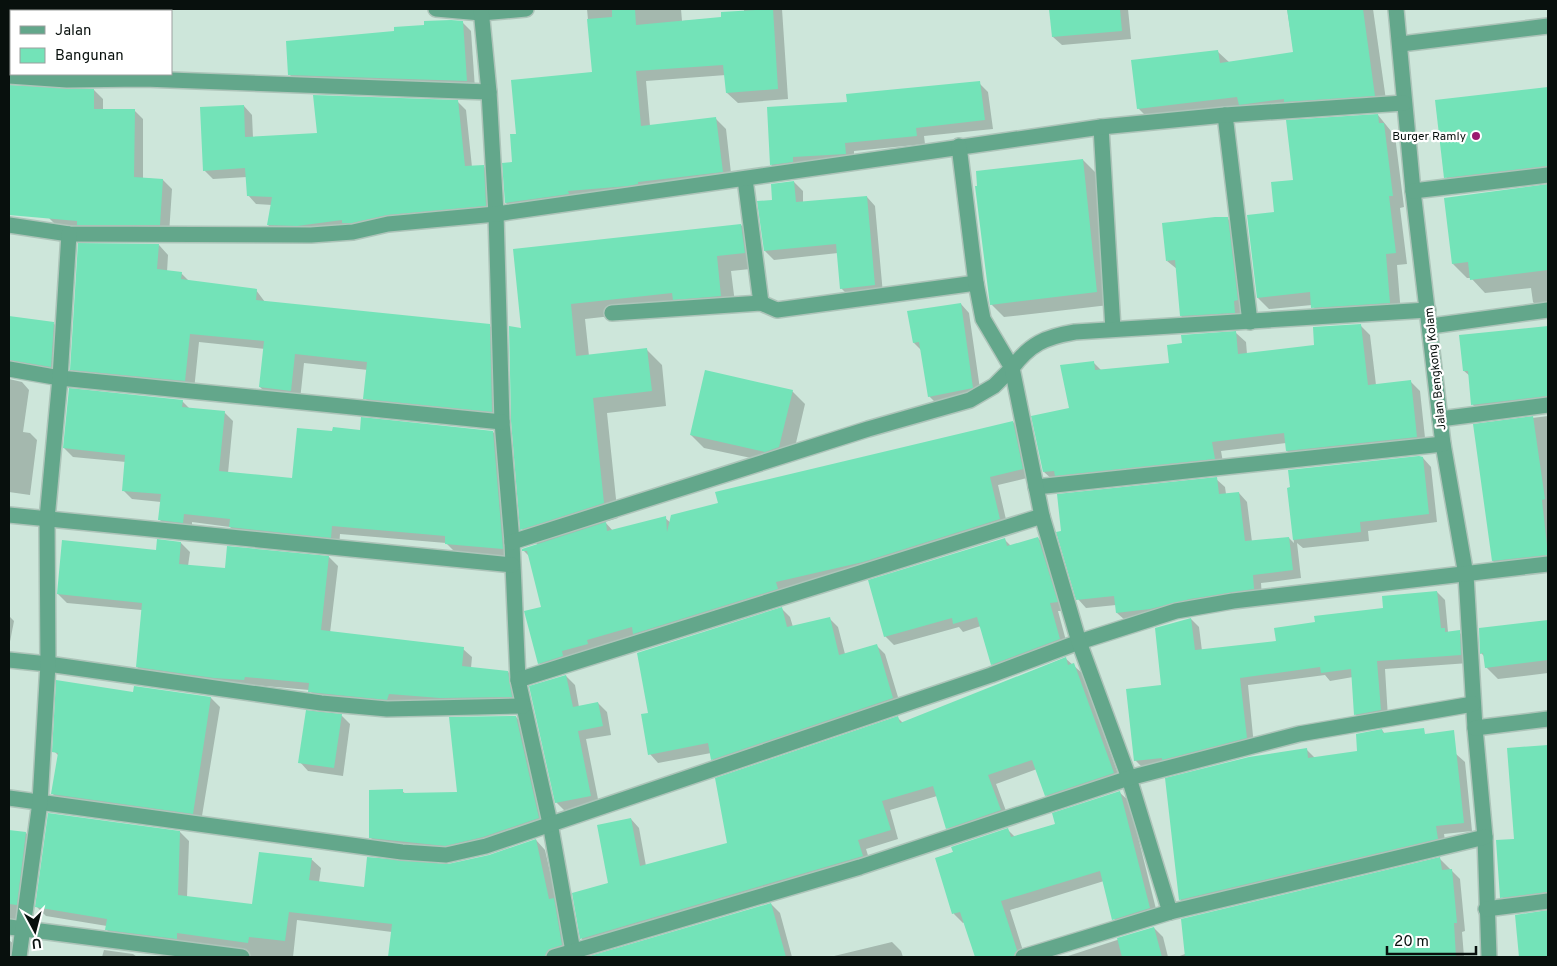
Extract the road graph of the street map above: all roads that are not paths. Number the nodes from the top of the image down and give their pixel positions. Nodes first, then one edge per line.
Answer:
1 (436, 9) edge
2 (526, 9) edge
3 (1396, 9) edge
4 (481, 11) edge
5 (1548, 26) edge
6 (1400, 44) junction
7 (9, 76) edge
8 (489, 92) junction
9 (1404, 103) junction
10 (1225, 114) junction
11 (1101, 127) junction
12 (959, 146) junction
13 (1548, 175) edge
14 (745, 180) junction
15 (1413, 191) junction
16 (496, 214) junction
17 (9, 225) edge
18 (68, 234) junction
19 (976, 283) junction
20 (761, 303) junction
21 (1428, 310) junction
22 (1548, 310) edge
23 (612, 313) dead end
24 (1250, 322) junction
25 (1431, 326) junction
26 (1113, 329) junction
27 (1012, 368) junction
28 (9, 369) edge
29 (60, 378) junction
30 (1548, 405) edge
31 (1440, 418) junction
32 (502, 422) junction
33 (1443, 444) junction
34 (1036, 487) junction
35 (9, 515) edge
36 (1042, 516) junction
37 (47, 519) junction
38 (512, 542) junction
39 (1548, 564) edge
40 (512, 565) junction
41 (1466, 575) junction
42 (1079, 642) junction
43 (9, 660) edge
44 (48, 664) junction
45 (518, 680) junction
46 (1474, 704) junction
47 (523, 706) junction
48 (1548, 719) edge
49 (1475, 728) junction
50 (1129, 778) junction
51 (9, 798) edge
52 (40, 802) junction
53 (550, 824) junction
54 (1485, 837) junction
55 (1548, 901) edge
56 (1486, 909) junction
57 (1170, 912) junction
58 (15, 927) edge
59 (573, 955) edge
60 (19, 957) edge
61 (242, 957) edge
62 (554, 957) edge
63 (1023, 957) edge
64 (1488, 957) edge

1 - 4 street
2 - 4 street
3 - 6 street, Jalan Bengkong Kolam
4 - 8 street
5 - 6 street
6 - 9 street, Jalan Bengkong Kolam
7 - 8 street
8 - 16 street
9 - 10 street
9 - 15 street, Jalan Bengkong Kolam
10 - 11 street
10 - 24 street
11 - 12 street
11 - 26 street
12 - 14 street
12 - 19 street
13 - 15 street
14 - 16 street
14 - 20 street
15 - 21 street, Jalan Bengkong Kolam
16 - 18 street
16 - 32 street
17 - 18 street
18 - 29 street
19 - 20 street
19 - 27 street
20 - 23 street
21 - 24 street
21 - 25 street, Jalan Bengkong Kolam
22 - 25 street
24 - 26 street
25 - 31 street, Jalan Bengkong Kolam
26 - 27 street
27 - 34 street
27 - 38 street
28 - 29 street
29 - 32 street
29 - 37 street
30 - 31 street
31 - 33 street, Jalan Bengkong Kolam
32 - 38 street
33 - 34 street
33 - 41 street, Jalan Bengkong Kolam
34 - 36 street
35 - 37 street
36 - 42 street
36 - 45 street
37 - 40 street
37 - 44 street
38 - 40 street
39 - 41 street
40 - 45 street
41 - 42 street
41 - 46 street, Jalan Bengkong Kolam
42 - 50 street
42 - 53 street
43 - 44 street
44 - 47 street
44 - 52 street
45 - 47 street
46 - 49 street, Jalan Bengkong Kolam
46 - 50 street
47 - 53 street
48 - 49 street
49 - 54 street, Jalan Bengkong Kolam
50 - 57 street
50 - 59 street
51 - 52 street
52 - 53 street
52 - 58 street
53 - 59 street
54 - 56 street, Jalan Bengkong Kolam
54 - 57 street
55 - 56 street
56 - 64 street, Jalan Bengkong Kolam
57 - 63 street
58 - 60 street
58 - 61 street
59 - 62 street

